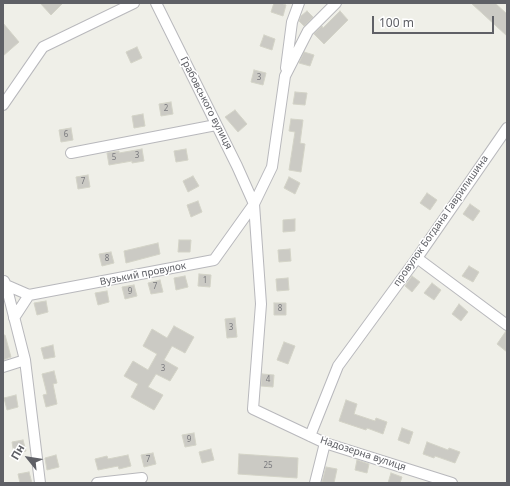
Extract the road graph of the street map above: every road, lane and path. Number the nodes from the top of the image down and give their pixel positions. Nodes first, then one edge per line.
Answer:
1 (134, 3) edge
2 (156, 3) edge
3 (299, 3) edge
4 (336, 3) edge
5 (285, 76) junction
6 (3, 105) edge
7 (216, 125) junction
8 (507, 128) edge
9 (71, 153) dead end
10 (254, 204) junction
11 (417, 258) junction
12 (4, 282) edge
13 (29, 296) junction
14 (14, 318) junction
15 (507, 325) edge
16 (25, 360) junction
17 (3, 367) edge
18 (310, 436) junction
19 (325, 443) junction
20 (142, 478) dead end
21 (40, 483) edge
22 (97, 483) edge
23 (315, 483) edge
24 (452, 483) edge

1 - 6 street
2 - 7 street, Грабовського вулиця
3 - 5 street, Вузький провулок
4 - 5 street
5 - 10 street, Вузький провулок
7 - 9 street
7 - 10 street, Грабовського вулиця
8 - 11 street, провулок Богдана Гаврилишина
10 - 13 street, Вузький провулок
10 - 18 street, Надозерна вулиця
11 - 15 street
11 - 18 street, провулок Богдана Гаврилишина
12 - 13 street
12 - 14 street
13 - 14 street
14 - 16 street
16 - 17 street
16 - 21 street
18 - 19 street, Надозерна вулиця
19 - 23 street
19 - 24 street, Надозерна вулиця
20 - 22 street

